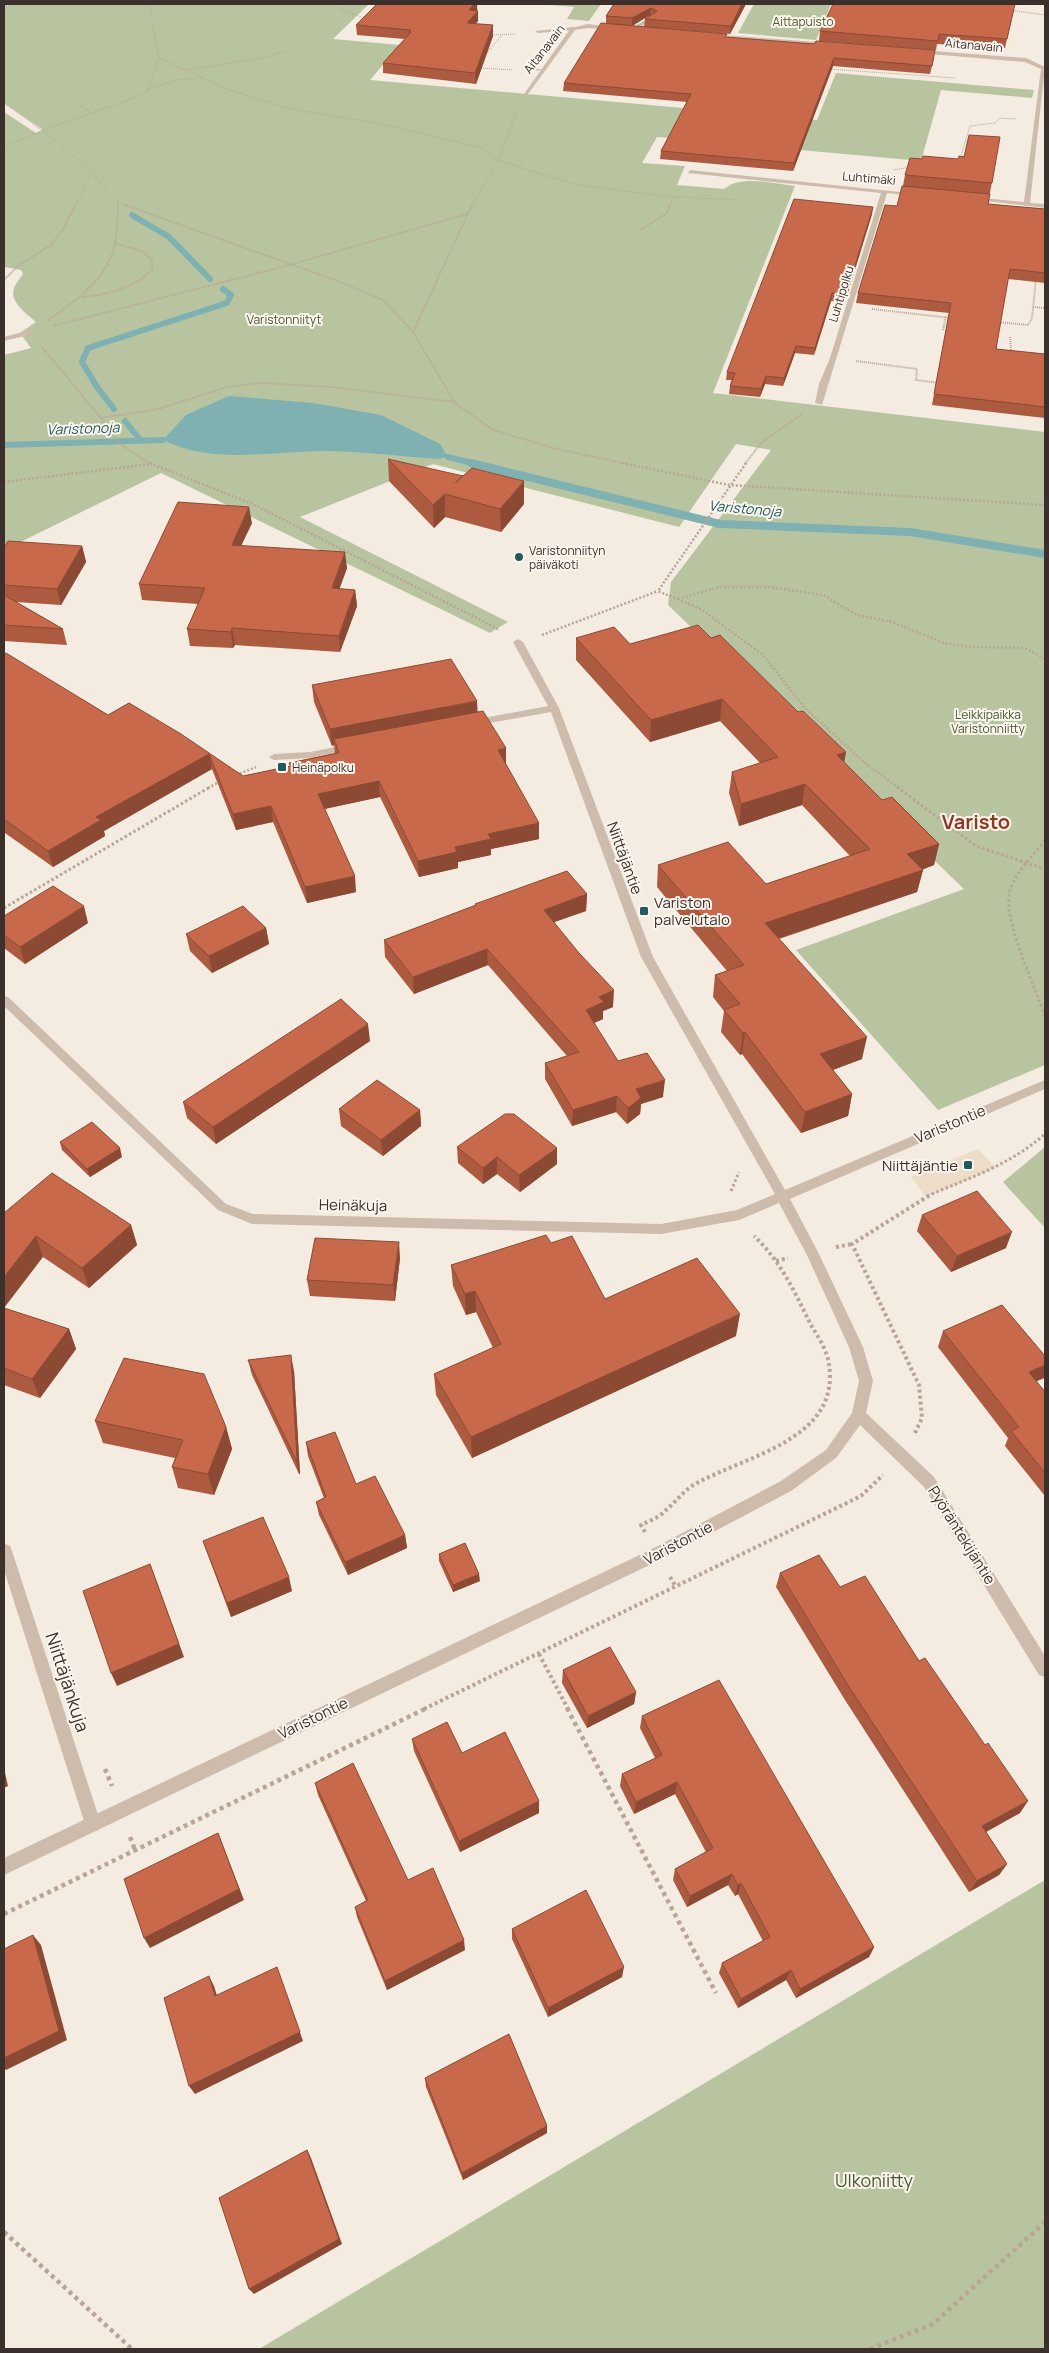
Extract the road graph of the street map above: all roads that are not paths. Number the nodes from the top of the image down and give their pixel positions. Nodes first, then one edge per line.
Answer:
1 (652, 18) edge
2 (573, 29) junction
3 (633, 29) junction
4 (538, 30) road end
5 (643, 30) edge
6 (702, 34) edge
7 (839, 45) edge
8 (918, 51) edge
9 (534, 70) road end
10 (542, 70) junction
11 (1045, 72) edge
12 (526, 93) road end
13 (690, 172) dead end
14 (885, 191) junction
15 (923, 195) edge
16 (961, 198) edge
17 (1027, 204) junction
18 (1045, 206) edge
19 (30, 332) road end
20 (4, 339) edge
21 (819, 403) road end
22 (518, 642) road end
23 (554, 708) junction
24 (466, 724) edge
25 (359, 745) edge
26 (274, 757) road end
27 (4, 1000) edge
28 (1045, 1084) edge
29 (782, 1198) junction
30 (859, 1415) junction
31 (5, 1551) dead end
32 (1045, 1670) edge
33 (93, 1824) junction
34 (4, 1867) edge

1 - 3 street
2 - 3 street, Aitanavain
2 - 4 street
2 - 10 street, Aitanavain
3 - 5 street, Aitanavain
6 - 7 street
8 - 11 street, Aitanavain
9 - 10 street
10 - 12 street, Aitanavain
11 - 17 street, Aitanavain
13 - 14 street, Luhtimäki
14 - 15 street, Luhtimäki
14 - 21 street, Luhtipolku
16 - 17 street
17 - 18 street
19 - 20 street
22 - 23 street, Niittäjäntie
23 - 24 street
23 - 29 street, Niittäjäntie
25 - 26 street
27 - 29 street, Heinäkuja
28 - 29 street, Varistontie
29 - 30 street, Varistontie
30 - 32 street, Pyöräntekijäntie
30 - 33 street, Varistontie
31 - 33 street, Niittäjänkuja
33 - 34 street, Varistontie

